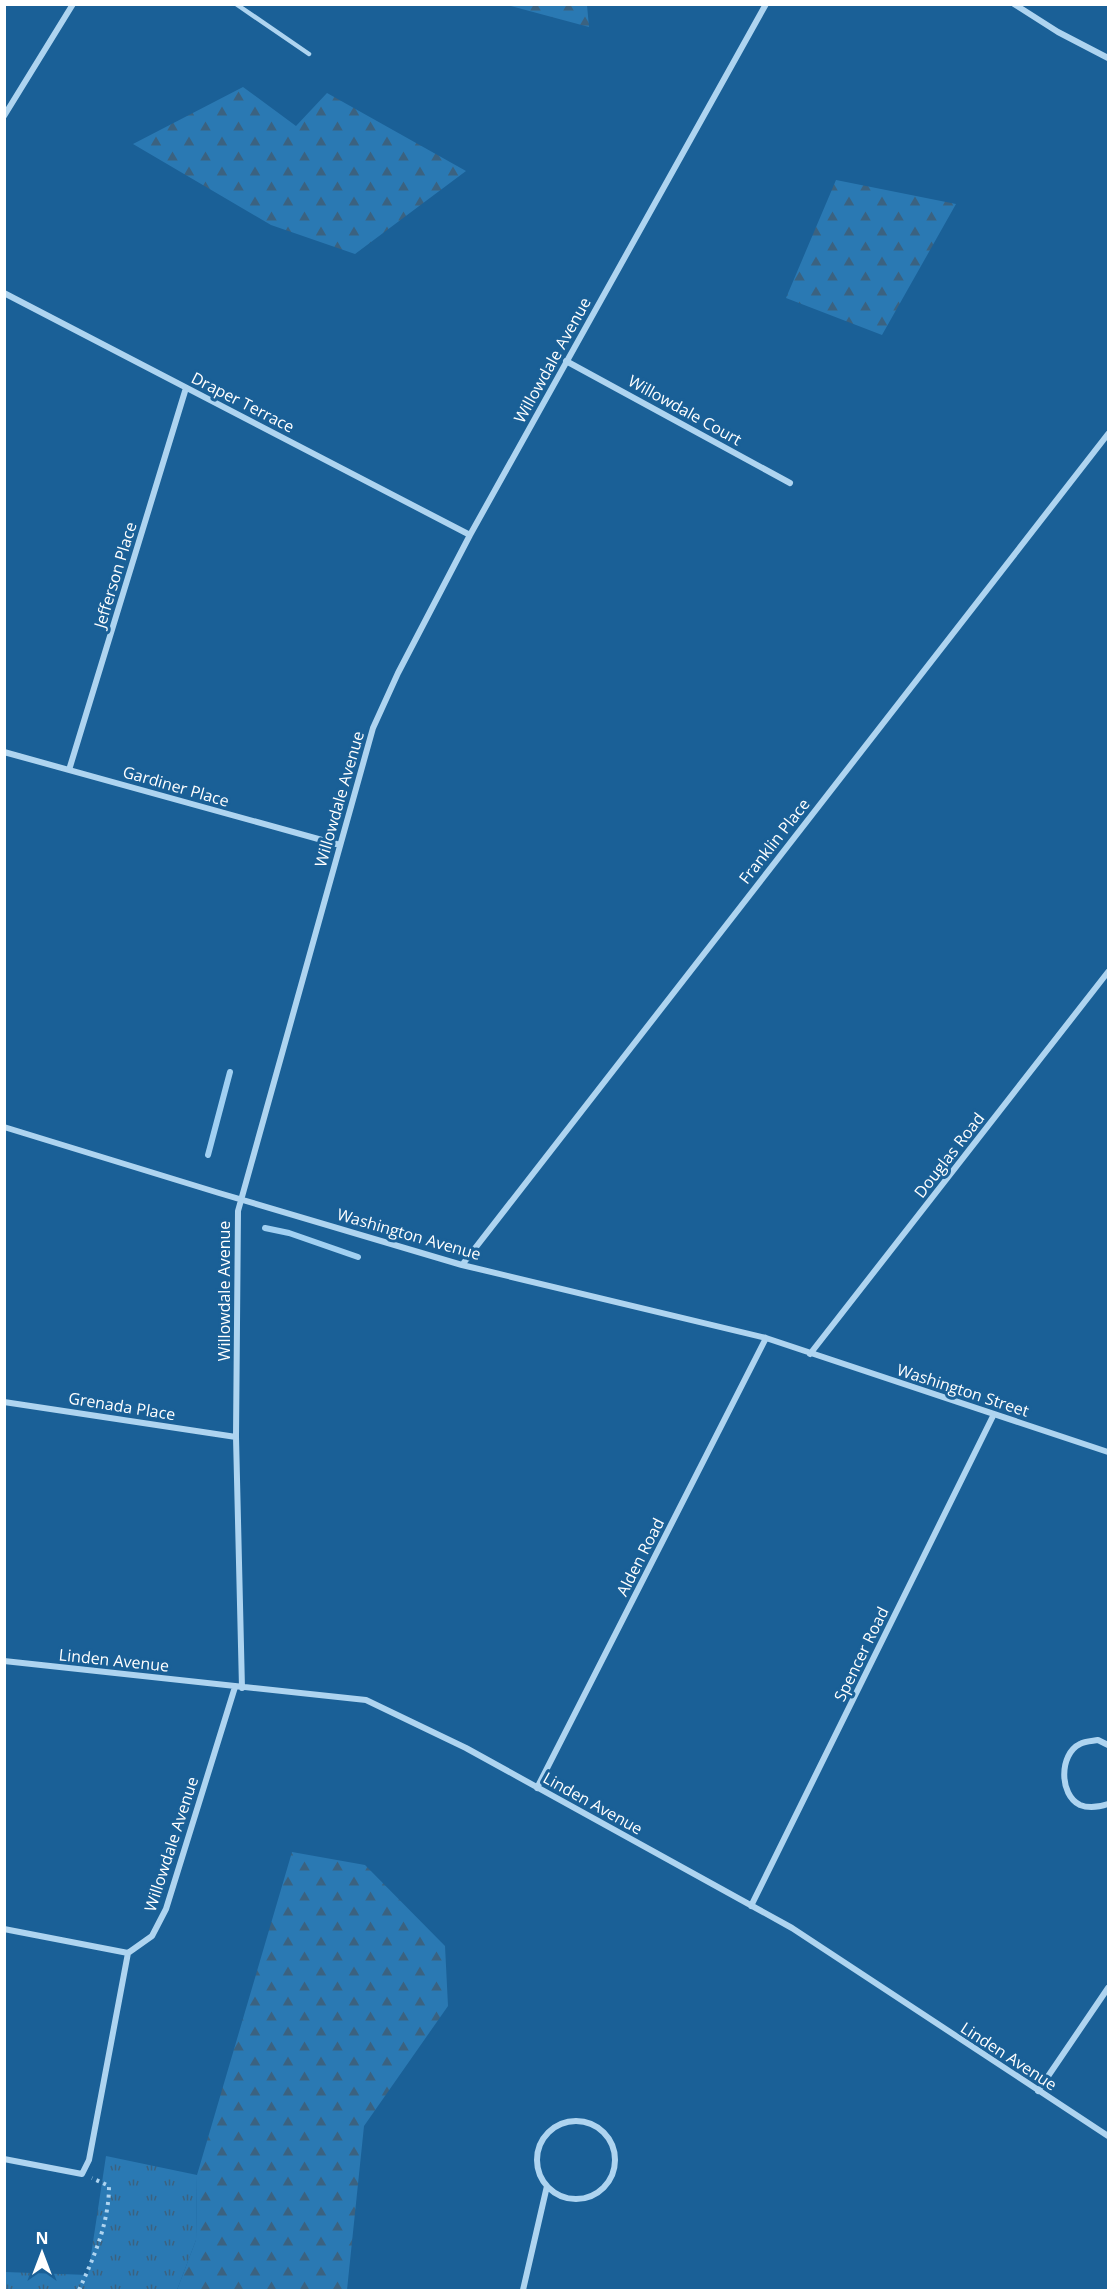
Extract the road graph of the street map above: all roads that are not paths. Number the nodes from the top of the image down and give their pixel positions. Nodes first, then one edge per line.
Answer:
1 (73, 4) edge
2 (236, 4) edge
3 (766, 4) edge
4 (1014, 4) edge
5 (309, 54) dead end
6 (1108, 58) edge
7 (4, 116) edge
8 (4, 293) edge
9 (567, 361) junction
10 (186, 388) junction
11 (1108, 434) edge
12 (790, 483) dead end
13 (470, 535) junction
14 (4, 752) edge
15 (69, 770) junction
16 (340, 845) junction
17 (1108, 972) edge
18 (4, 1127) edge
19 (241, 1200) junction
20 (462, 1264) junction
21 (766, 1338) junction
22 (810, 1354) junction
23 (4, 1402) edge
24 (994, 1414) junction
25 (236, 1437) junction
26 (1108, 1452) edge
27 (4, 1661) edge
28 (235, 1687) junction
29 (242, 1688) junction
30 (1108, 1745) edge
31 (537, 1788) junction
32 (1108, 1804) edge
33 (752, 1906) junction
34 (4, 1929) edge
35 (128, 1953) junction
36 (1108, 1988) edge
37 (1038, 2091) junction
38 (1108, 2136) edge
39 (4, 2159) edge
40 (547, 2186) junction
41 (523, 2290) edge

1 - 7 street
2 - 5 lane
3 - 9 street, Willowdale Avenue
4 - 6 street
8 - 10 street, Draper Terrace
9 - 12 street, Willowdale Court
9 - 13 street, Willowdale Avenue
10 - 13 street, Draper Terrace
10 - 15 street, Jefferson Place
11 - 20 street, Franklin Place
13 - 16 street, Willowdale Avenue
14 - 15 street, Gardiner Place
15 - 16 street, Gardiner Place
16 - 19 street, Willowdale Avenue
17 - 22 street, Douglas Road
18 - 19 street, Washington Avenue
19 - 20 street, Washington Avenue
19 - 25 street, Willowdale Avenue
20 - 21 street, Washington Avenue
21 - 22 street, Washington Avenue
21 - 31 street, Alden Road
22 - 24 street, Washington Street
23 - 25 street, Grenada Place
24 - 26 street, Washington Street
24 - 33 street, Spencer Road
25 - 29 street, Willowdale Avenue
27 - 28 street, Linden Avenue
28 - 29 street, Linden Avenue
28 - 35 street, Willowdale Avenue
29 - 31 street, Linden Avenue
30 - 32 street
31 - 33 street, Linden Avenue
33 - 37 street, Linden Avenue
34 - 35 street
35 - 39 street
36 - 37 street
37 - 38 street, Linden Avenue
40 - 40 street
40 - 41 street

